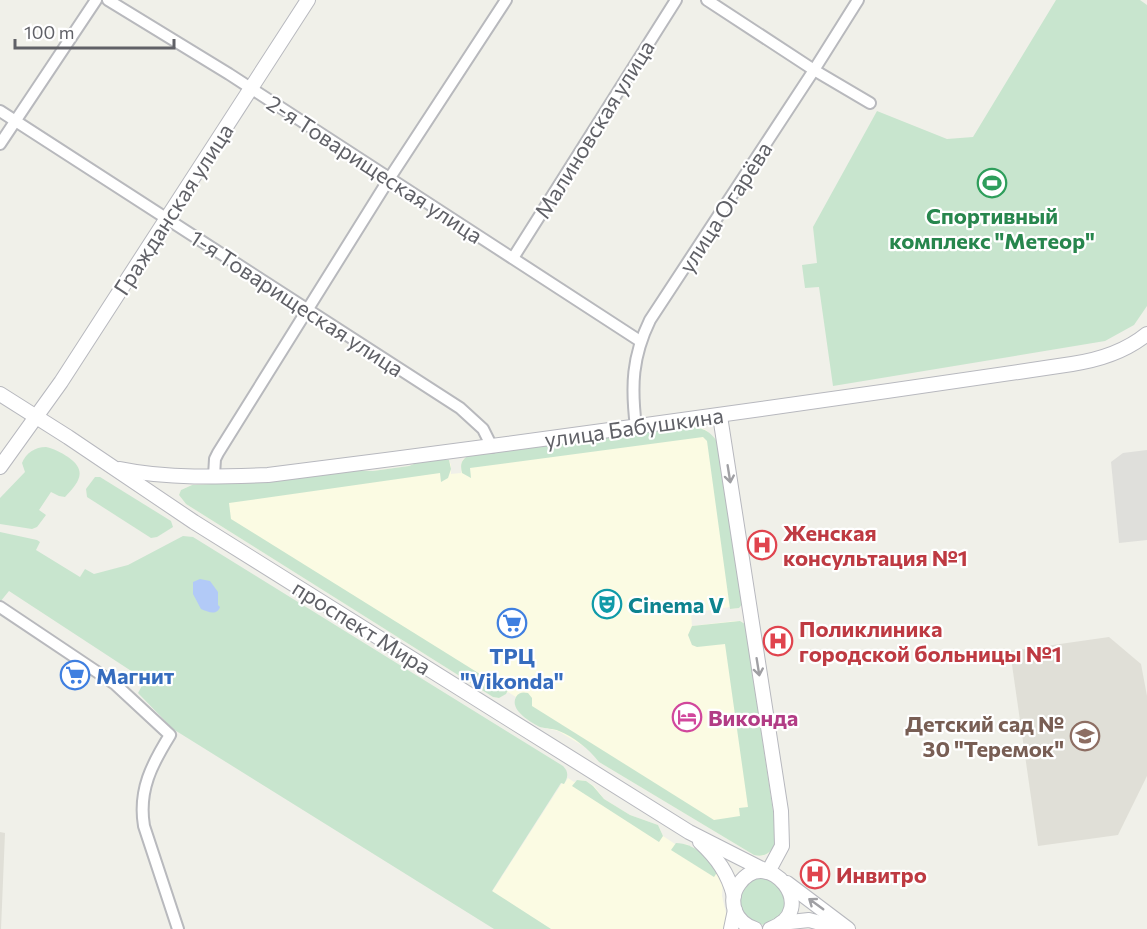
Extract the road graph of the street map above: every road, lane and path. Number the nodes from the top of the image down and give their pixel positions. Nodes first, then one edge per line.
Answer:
1 (96, 0) edge
2 (108, 0) edge
3 (308, 0) edge
4 (506, 0) edge
5 (676, 0) edge
6 (707, 0) edge
7 (858, 0) edge
8 (814, 70) junction
9 (251, 89) junction
10 (870, 102) dead end
11 (0, 111) edge
12 (15, 121) junction
13 (0, 144) edge
14 (389, 179) junction
15 (167, 219) junction
16 (513, 258) junction
17 (306, 310) junction
18 (1147, 334) edge
19 (640, 341) junction
20 (0, 394) edge
21 (720, 416) junction
22 (37, 417) junction
23 (636, 427) junction
24 (492, 447) junction
25 (0, 468) edge
26 (114, 468) junction
27 (193, 475) junction
28 (214, 476) junction
29 (173, 509) junction
30 (0, 607) edge
31 (689, 832) junction
32 (768, 872) junction
33 (783, 880) junction
34 (734, 903) junction
35 (775, 926) edge
36 (178, 929) edge
37 (731, 929) edge
38 (755, 929) edge
39 (843, 929) edge
40 (848, 929) edge

1 - 12 street
2 - 9 street, 2-я Товарищеская улица
3 - 9 main road, Гражданская улица
4 - 14 street
5 - 16 street, Малиновская улица
6 - 8 street
7 - 8 street, улица Огарёва
8 - 10 street
8 - 19 street, улица Огарёва
9 - 14 street, 2-я Товарищеская улица
9 - 15 main road, Гражданская улица
11 - 12 street, 1-я Товарищеская улица
12 - 13 street
12 - 15 street, 1-я Товарищеская улица
14 - 16 street, 2-я Товарищеская улица
14 - 17 street
15 - 17 street, 1-я Товарищеская улица
15 - 22 main road, Гражданская улица
16 - 19 street, 2-я Товарищеская улица
17 - 24 street, 1-я Товарищеская улица
17 - 28 street
18 - 21 main road, улица Бабушкина
19 - 23 street, улица Огарёва
20 - 22 main road, проспект Мира
21 - 23 main road, улица Бабушкина
21 -> 32 main road
22 - 25 main road, Гражданская улица
22 - 26 main road, проспект Мира
23 - 24 main road, улица Бабушкина
24 - 28 main road, улица Бабушкина
26 - 27 main road, улица Бабушкина
26 - 29 main road, проспект Мира
27 - 28 main road, улица Бабушкина
27 - 29 main road
29 - 31 main road, проспект Мира
30 - 36 street
31 - 32 main road, проспект Мира
31 - 34 main road, проспект Мира
32 - 33 main road, проспект Мира
32 - 34 main road
33 - 35 main road
40 -> 33 main road, проспект Мира
34 - 37 main road
34 - 38 main road
35 - 39 main road

